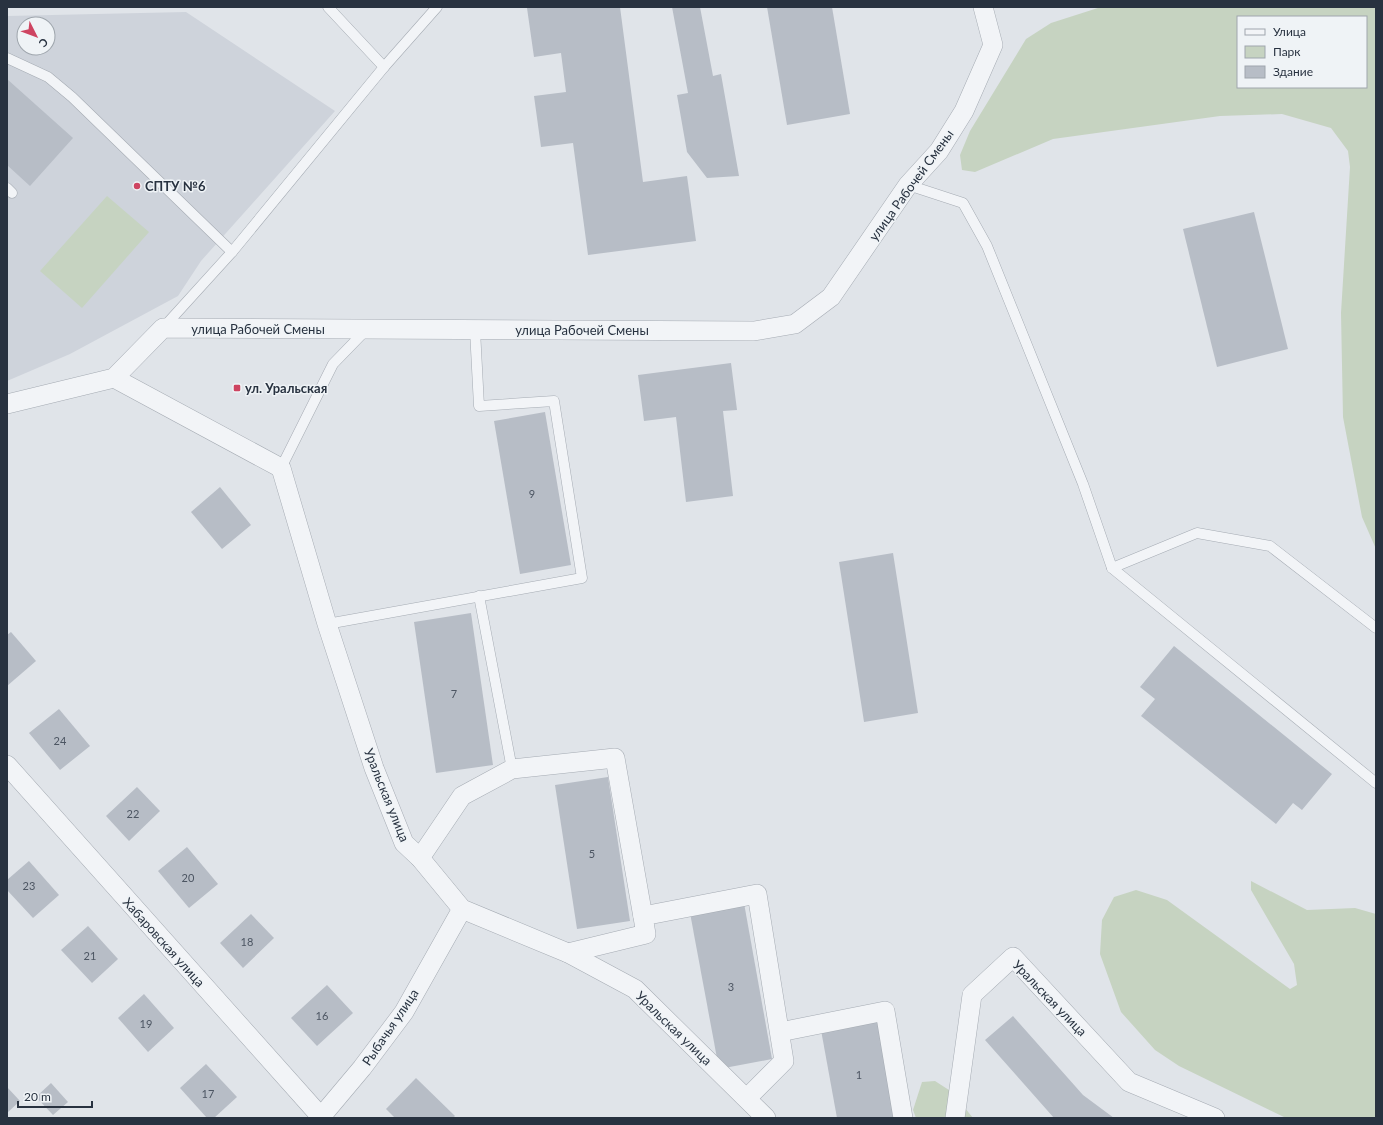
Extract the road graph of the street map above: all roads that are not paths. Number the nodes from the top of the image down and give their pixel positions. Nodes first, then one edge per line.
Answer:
1 (328, 7) edge
2 (437, 7) edge
3 (983, 7) edge
4 (7, 58) edge
5 (384, 67) junction
6 (908, 185) junction
7 (232, 252) junction
8 (163, 328) junction
9 (366, 330) junction
10 (475, 330) junction
11 (114, 378) junction
12 (7, 404) edge
13 (281, 468) junction
14 (1112, 568) junction
15 (479, 596) junction
16 (327, 624) junction
17 (1376, 628) edge
18 (7, 765) edge
19 (512, 769) junction
20 (1376, 783) edge
21 (420, 858) junction
22 (462, 909) junction
23 (643, 916) junction
24 (568, 953) junction
25 (780, 1032) junction
26 (747, 1098) junction
27 (321, 1118) edge
28 (766, 1118) edge
29 (903, 1118) edge
30 (954, 1118) edge
31 (1215, 1118) edge

1 - 5 lane
2 - 5 lane
3 - 6 street, улица Рабочей Смены
4 - 7 lane
5 - 7 lane
6 - 10 street, улица Рабочей Смены
6 - 14 lane
7 - 8 lane
8 - 9 street, улица Рабочей Смены
8 - 11 street
9 - 10 street, улица Рабочей Смены
9 - 13 lane
10 - 15 lane
11 - 12 street
11 - 13 street
13 - 16 street, Уральская улица
14 - 17 lane
14 - 20 lane
15 - 16 lane
15 - 19 lane
16 - 21 street, Уральская улица
18 - 27 street, Хабаровская улица
19 - 21 street
19 - 23 street
21 - 22 street, Уральская улица
22 - 24 street, Уральская улица
22 - 27 street, Рыбачья улица
23 - 24 street
23 - 25 street
24 - 26 street, Уральская улица
25 - 26 street
25 - 29 street
26 - 28 street, Уральская улица
30 - 31 street, Уральская улица

